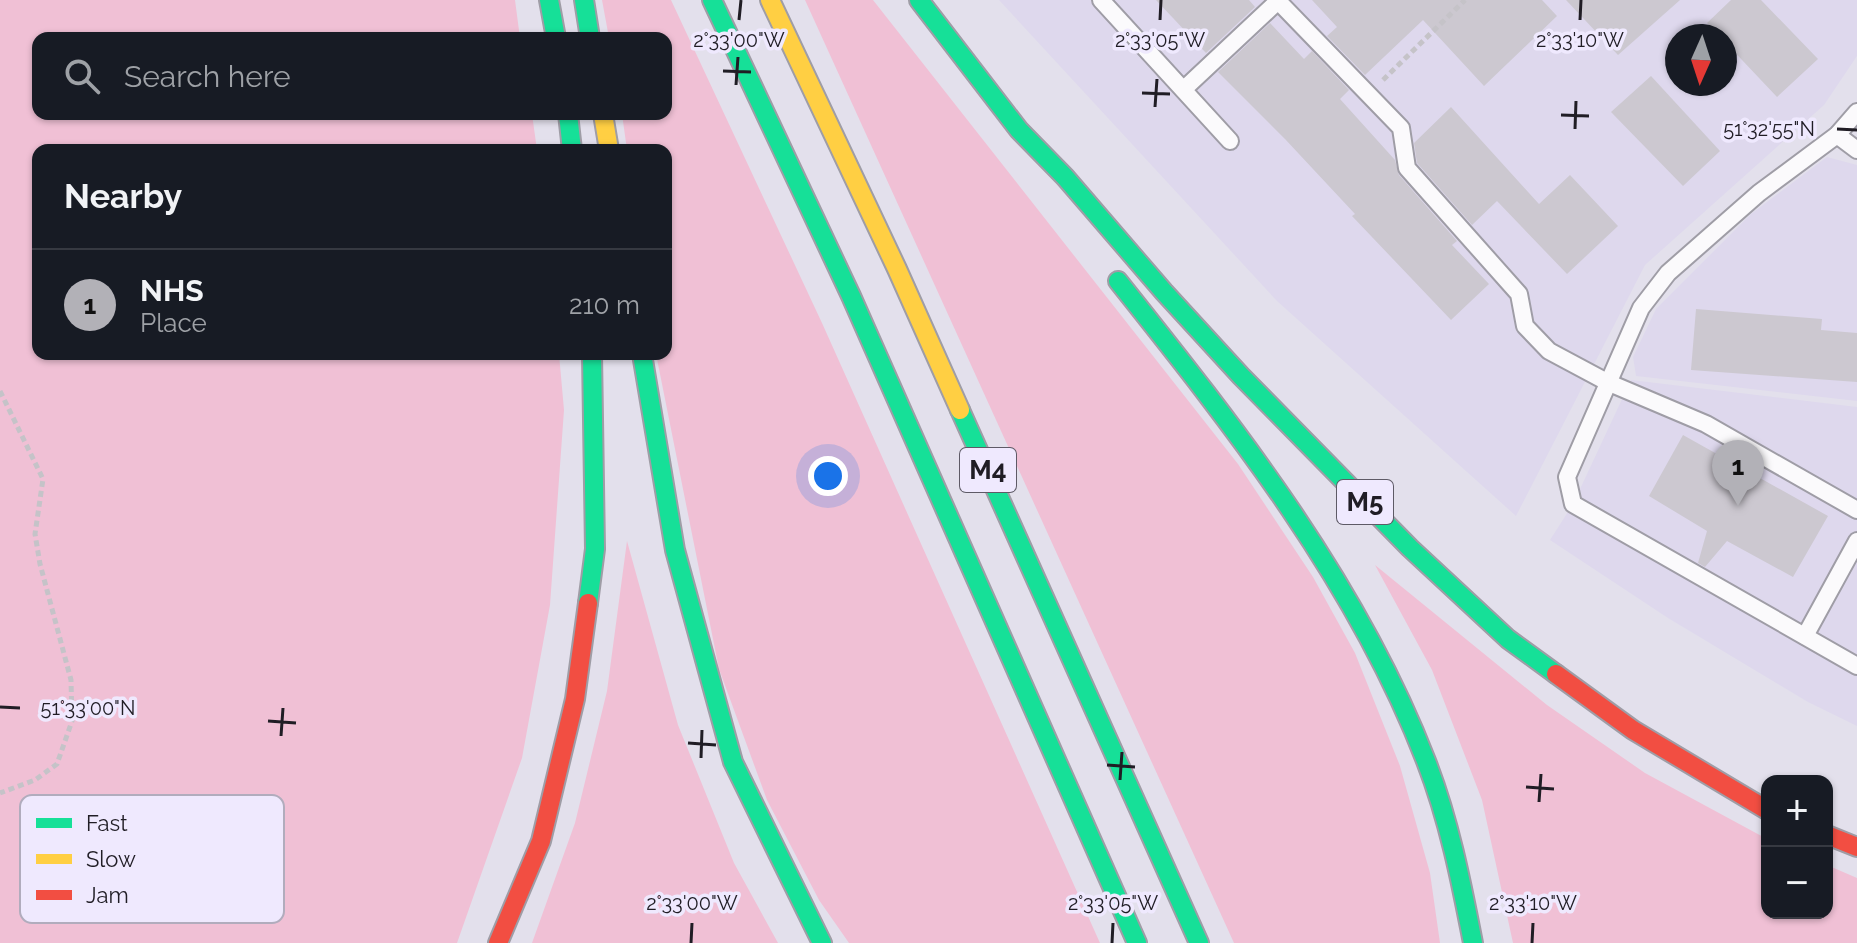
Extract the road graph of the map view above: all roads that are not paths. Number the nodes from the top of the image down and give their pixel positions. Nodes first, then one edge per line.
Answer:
1 (549, 0) edge
2 (584, 0) edge
3 (712, 0) edge
4 (770, 0) edge
5 (919, 0) edge
6 (1101, 0) edge
7 (555, 32) edge
8 (589, 32) edge
9 (1184, 89) junction
10 (1857, 112) edge
11 (569, 120) edge
12 (604, 120) edge
13 (1019, 130) junction
14 (1837, 135) junction
15 (1230, 141) dead end
16 (571, 144) edge
17 (608, 144) edge
18 (1857, 150) edge
19 (1042, 181) dead end
20 (1104, 263) dead end
21 (592, 360) edge
22 (643, 360) edge
23 (1607, 382) junction
24 (1857, 510) edge
25 (1857, 541) edge
26 (1805, 636) junction
27 (1857, 666) edge
28 (1761, 806) edge
29 (1833, 837) edge
30 (1857, 847) edge
31 (498, 943) edge
32 (822, 943) edge
33 (1137, 943) edge
34 (1199, 943) edge
35 (1473, 943) edge

1 - 7 highway
2 - 8 highway
3 - 33 highway, M4
4 - 34 highway, M4
5 - 13 highway, M5
6 - 9 lane
9 - 15 lane
9 - 23 lane
10 - 14 lane
11 - 16 highway
12 - 17 highway
13 - 19 highway, M5
13 - 28 highway, M5
14 - 18 lane
14 - 23 lane
20 - 35 highway, M5
21 - 31 highway
22 - 32 highway
23 - 24 lane
23 - 26 lane
25 - 26 lane
26 - 27 lane
29 - 30 highway

